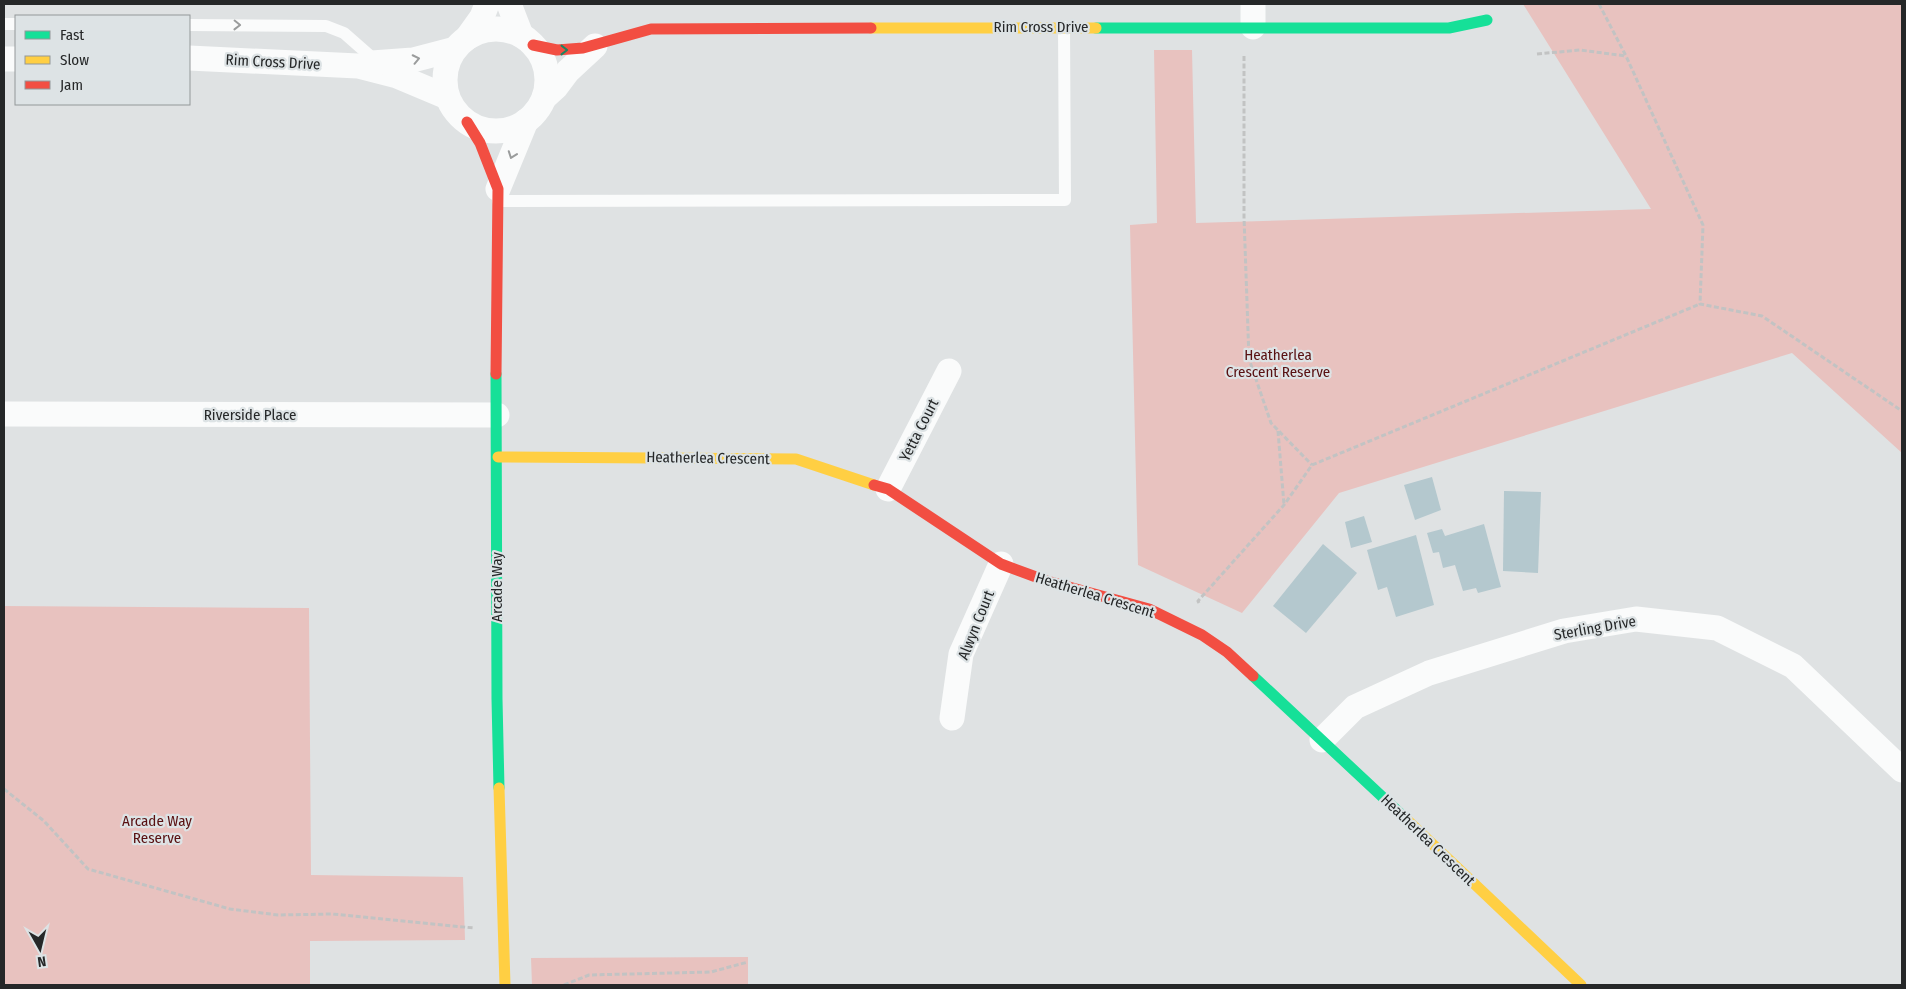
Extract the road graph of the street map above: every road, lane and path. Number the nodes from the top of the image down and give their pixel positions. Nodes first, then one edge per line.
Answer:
1 (486, 4) edge
2 (508, 4) edge
3 (1599, 4) edge
4 (1253, 15) edge
5 (1487, 20) dead end
6 (190, 25) edge
7 (1064, 27) junction
8 (527, 40) junction
9 (461, 44) junction
10 (596, 46) junction
11 (1537, 54) dead end
12 (1244, 56) dead end
13 (1626, 56) junction
14 (190, 58) edge
15 (367, 64) junction
16 (447, 97) junction
17 (544, 98) junction
18 (526, 121) junction
19 (467, 122) junction
20 (498, 195) junction
21 (1700, 304) junction
22 (949, 371) dead end
23 (1902, 411) edge
24 (4, 414) edge
25 (497, 415) junction
26 (1278, 431) junction
27 (498, 456) junction
28 (1312, 465) junction
29 (888, 489) junction
30 (1284, 505) junction
31 (1001, 564) junction
32 (1202, 635) junction
33 (952, 718) dead end
34 (1322, 740) junction
35 (1902, 770) edge
36 (4, 789) edge
37 (468, 927) dead end
38 (748, 962) dead end
39 (504, 985) edge
40 (564, 985) edge
41 (1581, 985) edge

1 - 9 street
2 - 8 street
3 - 13 path
4 - 5 street, Rim Cross Drive
4 - 7 street, Rim Cross Drive
6 -> 15 lane
7 - 10 street, Rim Cross Drive
7 - 20 lane
8 - 9 street
8 -> 10 street, Rim Cross Drive
8 - 17 street
15 -> 9 street, Rim Cross Drive
9 - 16 street
10 - 17 street, Rim Cross Drive
11 - 13 path
12 - 26 path
13 - 21 path
14 - 15 street, Rim Cross Drive
15 - 16 street, Rim Cross Drive
16 - 19 street
17 - 18 street
18 - 19 street
18 -> 20 street, Arcade Way
19 - 20 street, Arcade Way
20 - 25 street, Arcade Way
21 - 23 path
21 - 28 path
22 - 29 street, Yetta Court
24 - 25 street, Riverside Place
25 - 27 street, Arcade Way
26 - 28 path
26 - 30 path
27 - 29 street, Heatherlea Crescent
27 - 39 street, Arcade Way
28 - 30 path
29 - 31 street, Heatherlea Crescent
30 - 32 path
31 - 32 street, Heatherlea Crescent
31 - 33 street, Alwyn Court
32 - 34 street, Heatherlea Crescent
34 - 35 street, Sterling Drive
34 - 41 street, Heatherlea Crescent
36 - 37 path
38 - 40 path

